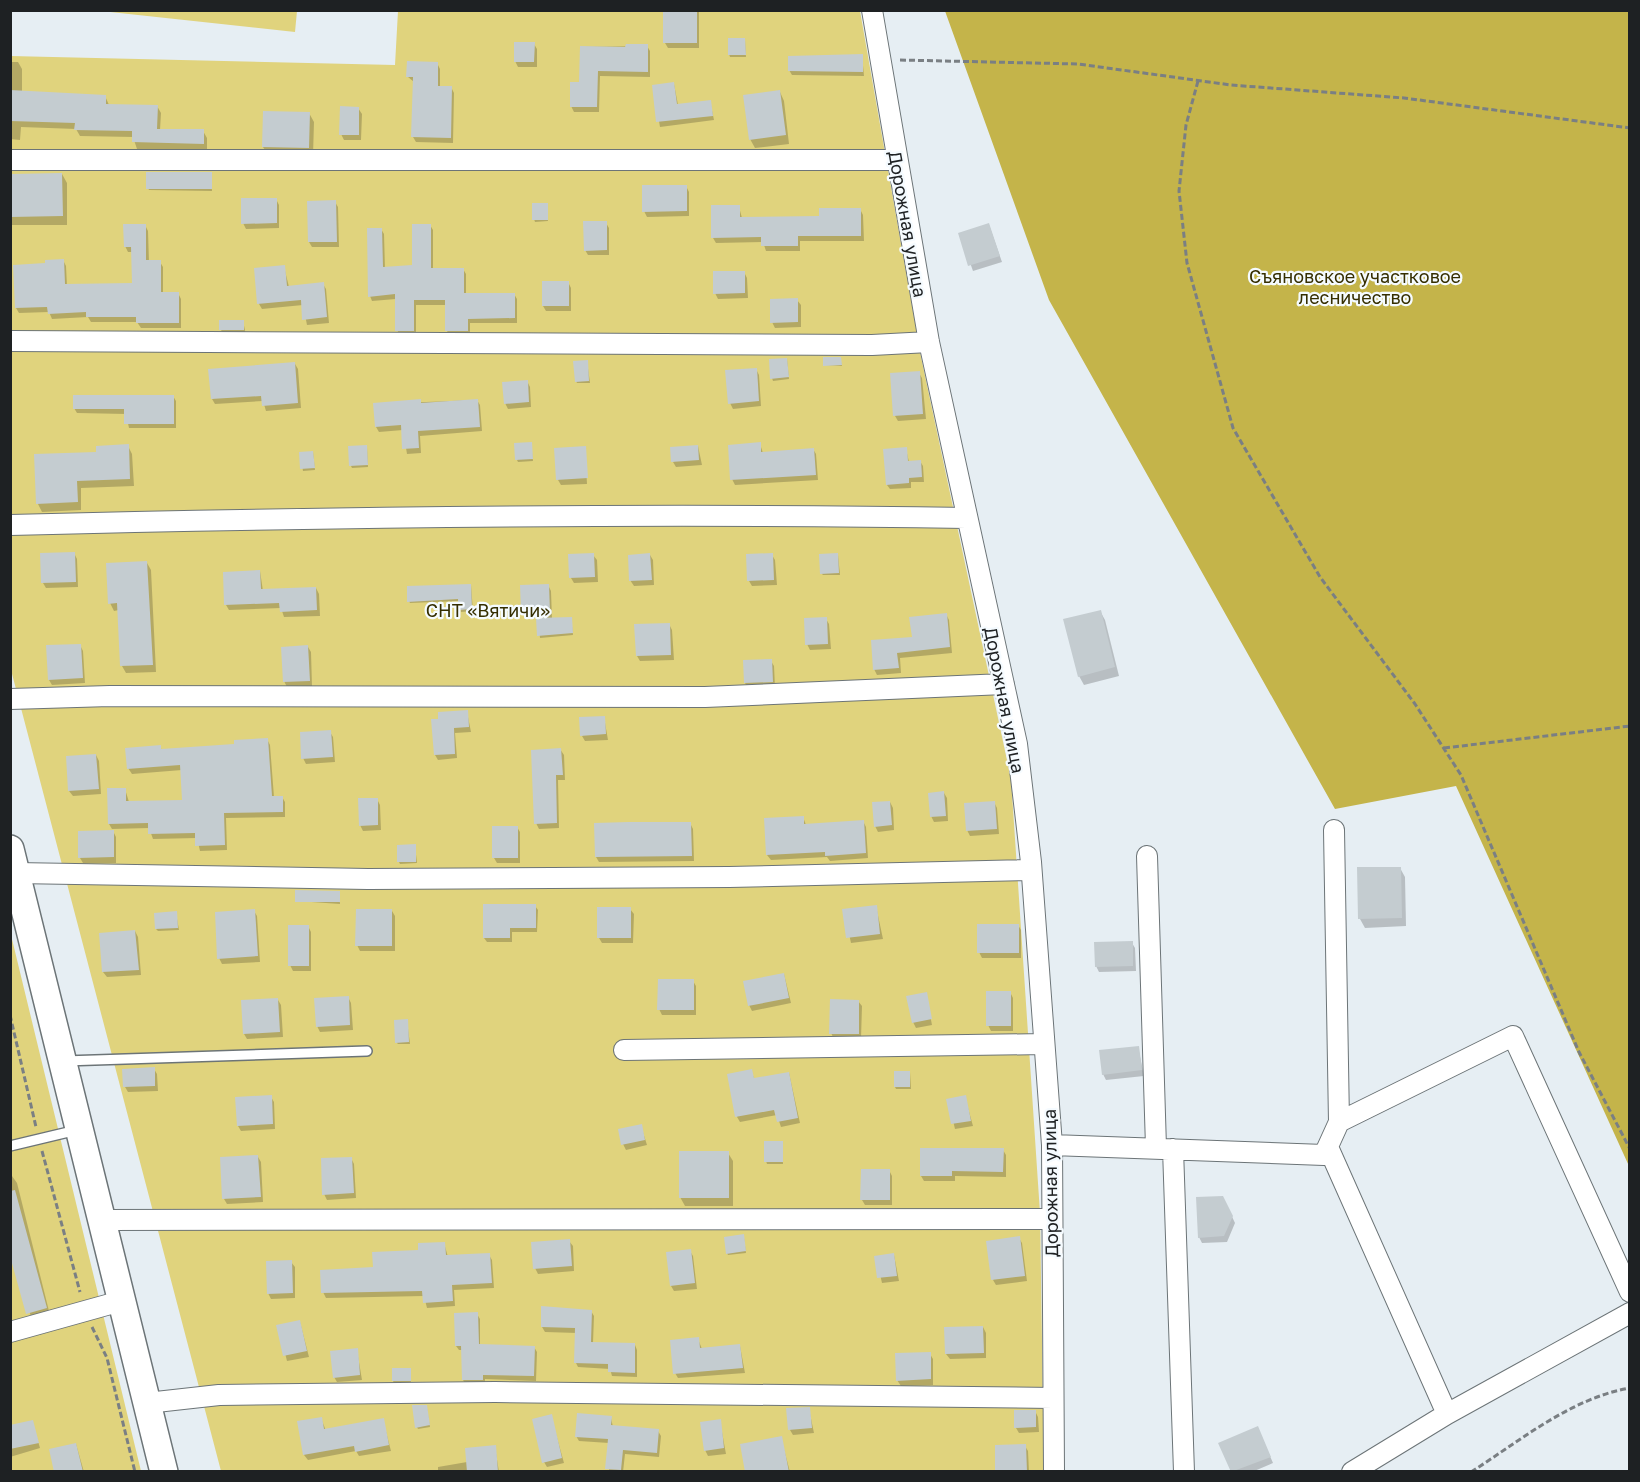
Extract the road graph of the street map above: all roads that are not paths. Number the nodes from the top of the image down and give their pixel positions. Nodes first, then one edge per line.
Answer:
1 (872, 10) edge
2 (10, 160) edge
3 (896, 160) junction
4 (10, 340) edge
5 (929, 342) junction
6 (967, 518) junction
7 (10, 525) edge
8 (1004, 684) junction
9 (10, 699) edge
10 (1334, 830) dead end
11 (1147, 856) dead end
12 (13, 861) edge
13 (1032, 870) junction
14 (1044, 1044) junction
15 (624, 1050) dead end
16 (367, 1051) dead end
17 (62, 1061) junction
18 (1340, 1122) junction
19 (79, 1130) junction
20 (1052, 1145) junction
21 (10, 1146) edge
22 (1328, 1147) junction
23 (1165, 1148) junction
24 (1051, 1219) junction
25 (100, 1220) junction
26 (1629, 1292) edge
27 (121, 1301) junction
28 (1629, 1313) edge
29 (10, 1332) edge
30 (1053, 1398) junction
31 (147, 1403) junction
32 (1447, 1414) junction
33 (164, 1472) edge
34 (1054, 1472) edge
35 (1184, 1472) edge
36 (1352, 1472) edge

1 - 3 street, Дорожная улица
2 - 3 street
3 - 5 street, Дорожная улица
4 - 5 street
5 - 6 street, Дорожная улица
6 - 7 street
6 - 8 street, Дорожная улица
8 - 9 street
8 - 13 street, Дорожная улица
10 - 18 street
11 - 23 street
12 - 13 street
12 - 17 main road
13 - 14 street, Дорожная улица
14 - 15 street
14 - 20 street, Дорожная улица
16 - 17 lane
17 - 19 main road
18 - 22 street
18 - 26 street
19 - 21 lane
19 - 25 main road
20 - 23 street
20 - 24 street, Дорожная улица
22 - 23 street
22 - 32 street
23 - 35 street
24 - 25 street
24 - 30 street, Дорожная улица
25 - 27 main road
27 - 29 street
27 - 31 main road
28 - 32 street
30 - 31 street
30 - 34 street, Дорожная улица
31 - 33 main road
32 - 36 street

